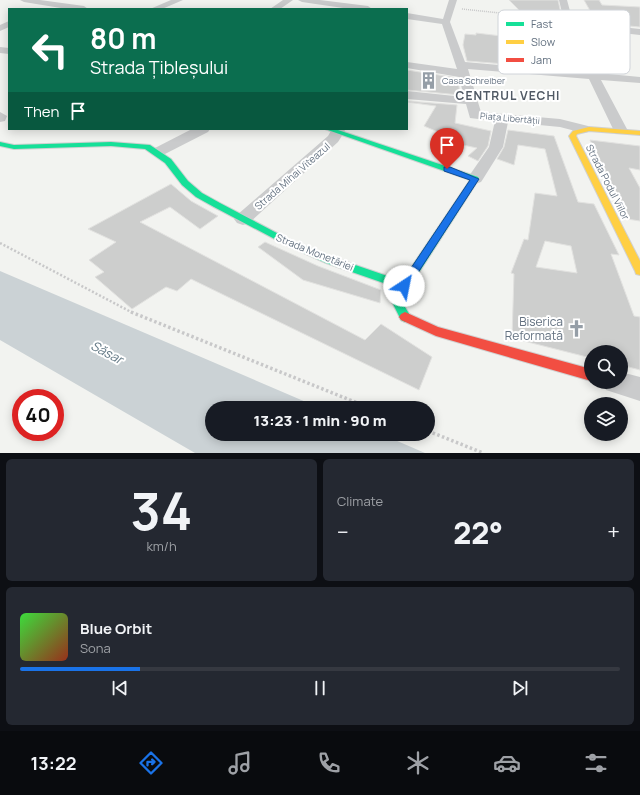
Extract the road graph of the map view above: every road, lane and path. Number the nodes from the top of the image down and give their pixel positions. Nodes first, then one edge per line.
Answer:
1 (24, 0) edge
2 (59, 0) edge
3 (179, 0) edge
4 (289, 0) edge
5 (302, 0) edge
6 (563, 0) edge
7 (340, 2) edge
8 (51, 4) junction
9 (452, 4) edge
10 (44, 8) edge
11 (77, 8) edge
12 (157, 8) edge
13 (276, 8) edge
14 (364, 8) edge
15 (566, 10) edge
16 (498, 12) edge
17 (408, 16) edge
18 (446, 22) junction
19 (630, 31) edge
20 (640, 32) edge
21 (408, 65) edge
22 (463, 71) junction
23 (498, 71) edge
24 (578, 74) edge
25 (592, 75) junction
26 (640, 80) edge
27 (408, 95) edge
28 (472, 101) junction
29 (503, 118) junction
30 (582, 129) junction
31 (201, 130) edge
32 (333, 130) edge
33 (621, 131) junction
34 (640, 133) edge
35 (0, 144) edge
36 (158, 152) junction
37 (474, 179) junction
38 (243, 219) junction
39 (0, 243) edge
40 (640, 271) edge
41 (404, 286) junction
42 (584, 373) edge
43 (628, 386) edge
44 (640, 389) edge
45 (353, 401) edge
46 (435, 434) edge
47 (483, 453) edge

1 - 8 street
2 - 8 street
3 - 12 street
4 - 13 street
5 - 7 street
6 - 15 street
7 - 14 street
8 - 10 street
8 - 11 street
9 - 16 path
9 - 18 street
17 - 18 street
18 - 22 street, Piața Libertății
19 - 20 street
21 - 22 street
22 - 23 street
22 - 28 street, Piața Libertății
24 - 25 street
25 - 26 street
25 - 33 street
27 - 28 street
28 - 29 street, Piața Libertății
29 - 30 street, Piața Libertății
29 - 37 street
30 - 33 street
30 - 40 street, Strada Podul Viilor
31 - 36 street
32 - 37 street
32 - 38 street, Strada Mihai Viteazul
33 - 34 street
35 - 36 street, Strada Monetăriei
36 - 38 street, Strada Monetăriei
37 - 41 street
38 - 41 street, Strada Monetăriei
39 - 45 path
41 - 42 street
43 - 44 street
46 - 47 path

